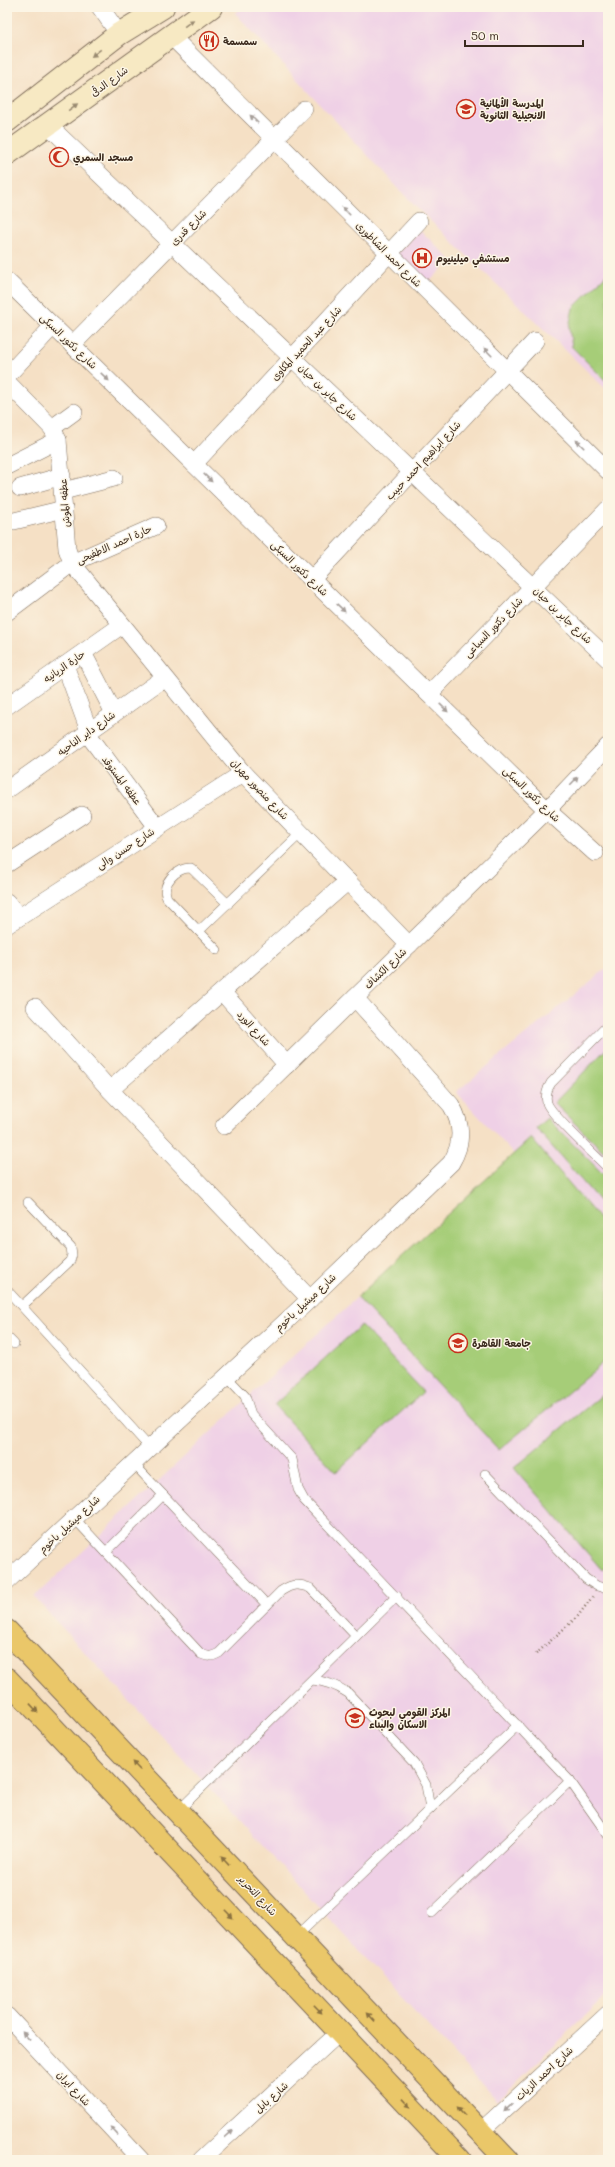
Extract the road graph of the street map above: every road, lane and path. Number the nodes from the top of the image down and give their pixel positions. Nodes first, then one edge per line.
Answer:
1 (100, 7) edge
2 (163, 7) edge
3 (211, 7) edge
4 (120, 34) junction
5 (171, 36) junction
6 (304, 110) dead end
7 (7, 121) edge
8 (48, 125) junction
9 (275, 139) junction
10 (7, 154) edge
11 (418, 221) dead end
12 (172, 243) junction
13 (389, 253) junction
14 (7, 281) edge
15 (53, 326) junction
16 (535, 341) dead end
17 (72, 345) junction
18 (292, 358) junction
19 (507, 371) junction
20 (7, 376) edge
21 (7, 382) edge
22 (74, 412) dead end
23 (55, 434) junction
24 (194, 464) junction
25 (7, 466) edge
26 (608, 471) edge
27 (412, 472) junction
28 (114, 478) dead end
29 (63, 483) junction
30 (20, 488) dead end
31 (64, 509) junction
32 (608, 509) edge
33 (14, 521) dead end
34 (156, 526) dead end
35 (72, 563) junction
36 (312, 579) junction
37 (533, 587) junction
38 (7, 612) edge
39 (122, 625) junction
40 (83, 652) junction
41 (608, 659) edge
42 (65, 665) junction
43 (164, 678) junction
44 (429, 694) junction
45 (7, 706) edge
46 (114, 713) junction
47 (88, 732) junction
48 (608, 746) edge
49 (243, 773) junction
50 (7, 788) edge
51 (547, 810) junction
52 (82, 815) dead end
53 (157, 827) junction
54 (301, 833) junction
55 (595, 853) dead end
56 (7, 864) edge
57 (348, 881) junction
58 (7, 902) edge
59 (228, 904) junction
60 (13, 921) edge
61 (199, 932) junction
62 (409, 945) junction
63 (217, 950) dead end
64 (222, 992) junction
65 (355, 998) junction
66 (35, 1007) dead end
67 (608, 1025) edge
68 (287, 1065) junction
69 (110, 1090) junction
70 (224, 1126) dead end
71 (608, 1168) edge
72 (28, 1202) dead end
73 (7, 1290) edge
74 (310, 1298) junction
75 (22, 1306) junction
76 (7, 1337) edge
77 (14, 1344) dead end
78 (226, 1376) junction
79 (150, 1448) junction
80 (133, 1463) junction
81 (485, 1474) dead end
82 (164, 1495) junction
83 (74, 1518) junction
84 (106, 1552) junction
85 (7, 1581) edge
86 (596, 1586) junction
87 (608, 1589) edge
88 (396, 1596) junction
89 (267, 1605) junction
90 (7, 1631) edge
91 (356, 1636) junction
92 (536, 1654) dead end
93 (7, 1679) edge
94 (312, 1680) junction
95 (518, 1724) junction
96 (570, 1781) junction
97 (173, 1805) junction
98 (430, 1809) junction
99 (140, 1821) junction
100 (608, 1835) edge
101 (204, 1838) junction
102 (179, 1862) junction
103 (432, 1913) dead end
104 (297, 1936) junction
105 (608, 2014) edge
106 (7, 2016) edge
107 (340, 2032) junction
108 (480, 2132) junction
109 (141, 2160) edge
110 (200, 2160) edge
111 (459, 2160) edge
112 (507, 2160) edge

1 - 4 street
2 - 4 main road
5 -> 3 main road, شارع الدقى
4 -> 7 main road
8 -> 5 main road, شارع الدقى
9 -> 5 street, شارع احمد الشاطورى
6 - 9 street, شارع قدرى
8 - 10 main road, شارع الدقى
8 - 12 street, شارع جابر بن حيان
9 - 12 street, شارع قدرى
13 -> 9 street, شارع احمد الشاطورى
11 - 13 street, شارع عبد الحميد المكاوى
12 - 17 street, شارع قدرى
12 - 18 street, شارع جابر بن حيان
13 - 18 street, شارع عبد الحميد المكاوى
19 -> 13 street, شارع احمد الشاطورى
14 - 15 street, شارع دكتور السبكى
15 - 17 street, شارع دكتور السبكى
15 - 20 street
16 - 19 street, شارع ابراهيم احمد حبيب
17 -> 24 street, شارع دكتور السبكى
18 - 24 street, شارع عبد الحميد المكاوى
18 - 27 street, شارع جابر بن حيان
26 -> 19 street, شارع احمد الشاطورى
19 - 27 street, شارع ابراهيم احمد حبيب
21 - 23 street
22 - 23 street
23 - 25 street
23 - 29 street, عطفه الموش
24 -> 36 street, شارع دكتور السبكى
27 - 36 street, شارع ابراهيم احمد حبيب
27 - 37 street, شارع جابر بن حيان
28 - 29 street
29 - 30 street
29 - 31 street, عطفه الموش
31 - 33 street
31 - 35 street, عطفه الموش
32 - 37 street, شارع دكتور السباعى
34 - 35 street, حارة احمد الاطفيحى
35 - 38 street
35 - 39 street, عطفه الموش
36 -> 44 street, شارع دكتور السبكى
37 - 41 street, شارع جابر بن حيان
37 - 44 street, شارع دكتور السباعى
39 - 40 street, حارة الريانيه
39 - 43 street, شارع منصور مهران
40 - 42 street, حارة الريانيه
40 - 46 street
42 - 45 street, حارة الريانيه
42 - 47 street, عطفه المستوقد
43 - 46 street, شارع داير الناحيه
43 - 49 street, شارع منصور مهران
44 -> 51 street, شارع دكتور السبكى
46 - 47 street, شارع داير الناحيه
47 - 50 street, شارع داير الناحيه
47 - 53 street, عطفه المستوقد
51 -> 48 street, شارع الكشاف
49 - 53 street, شارع حسن والى
49 - 54 street, شارع منصور مهران
51 - 55 street, شارع دكتور السبكى
51 - 62 street, شارع الكشاف
52 - 56 street
53 - 60 street, شارع حسن والى
54 - 57 street, شارع منصور مهران
54 - 59 lane
57 - 62 street, شارع منصور مهران
57 - 64 street
58 - 60 street
59 - 61 lane
59 - 61 lane
61 - 63 lane
62 - 65 street, شارع الكشاف
64 - 68 street, شارع الورد
64 - 69 street
65 - 68 street, شارع الكشاف
65 - 74 street, شارع ميشيل باخوم
66 - 69 street
67 - 71 lane
68 - 70 street, شارع الكشاف
69 - 74 street
72 - 75 lane
73 - 75 lane
74 - 78 street, شارع ميشيل باخوم
75 - 79 lane
76 - 77 lane
78 - 79 street, شارع ميشيل باخوم
78 - 88 lane
79 - 80 street, شارع ميشيل باخوم
80 - 82 lane
80 - 83 street, شارع ميشيل باخوم
81 - 86 lane
82 - 84 lane
82 - 89 lane
83 - 84 lane
83 - 85 street, شارع ميشيل باخوم
84 - 89 lane
86 - 87 lane
86 - 92 path
88 - 91 lane
88 - 95 lane
89 - 91 lane
97 -> 90 main road, شارع التحرير
91 - 94 lane
93 -> 99 main road
94 - 97 lane
94 - 98 lane
95 - 96 lane
95 - 98 lane
96 - 100 lane
96 - 103 lane
97 - 99 main road
97 - 101 main road, شارع التحرير
98 - 104 lane
99 - 102 main road
101 - 102 main road
104 -> 101 main road, شارع التحرير
102 -> 107 main road
108 -> 104 main road, شارع التحرير
105 -> 108 street, شارع احمد الزيات
109 -> 106 street, شارع ايران
110 -> 107 street, شارع بابل
107 -> 111 main road
108 - 112 main road, شارع التحرير

